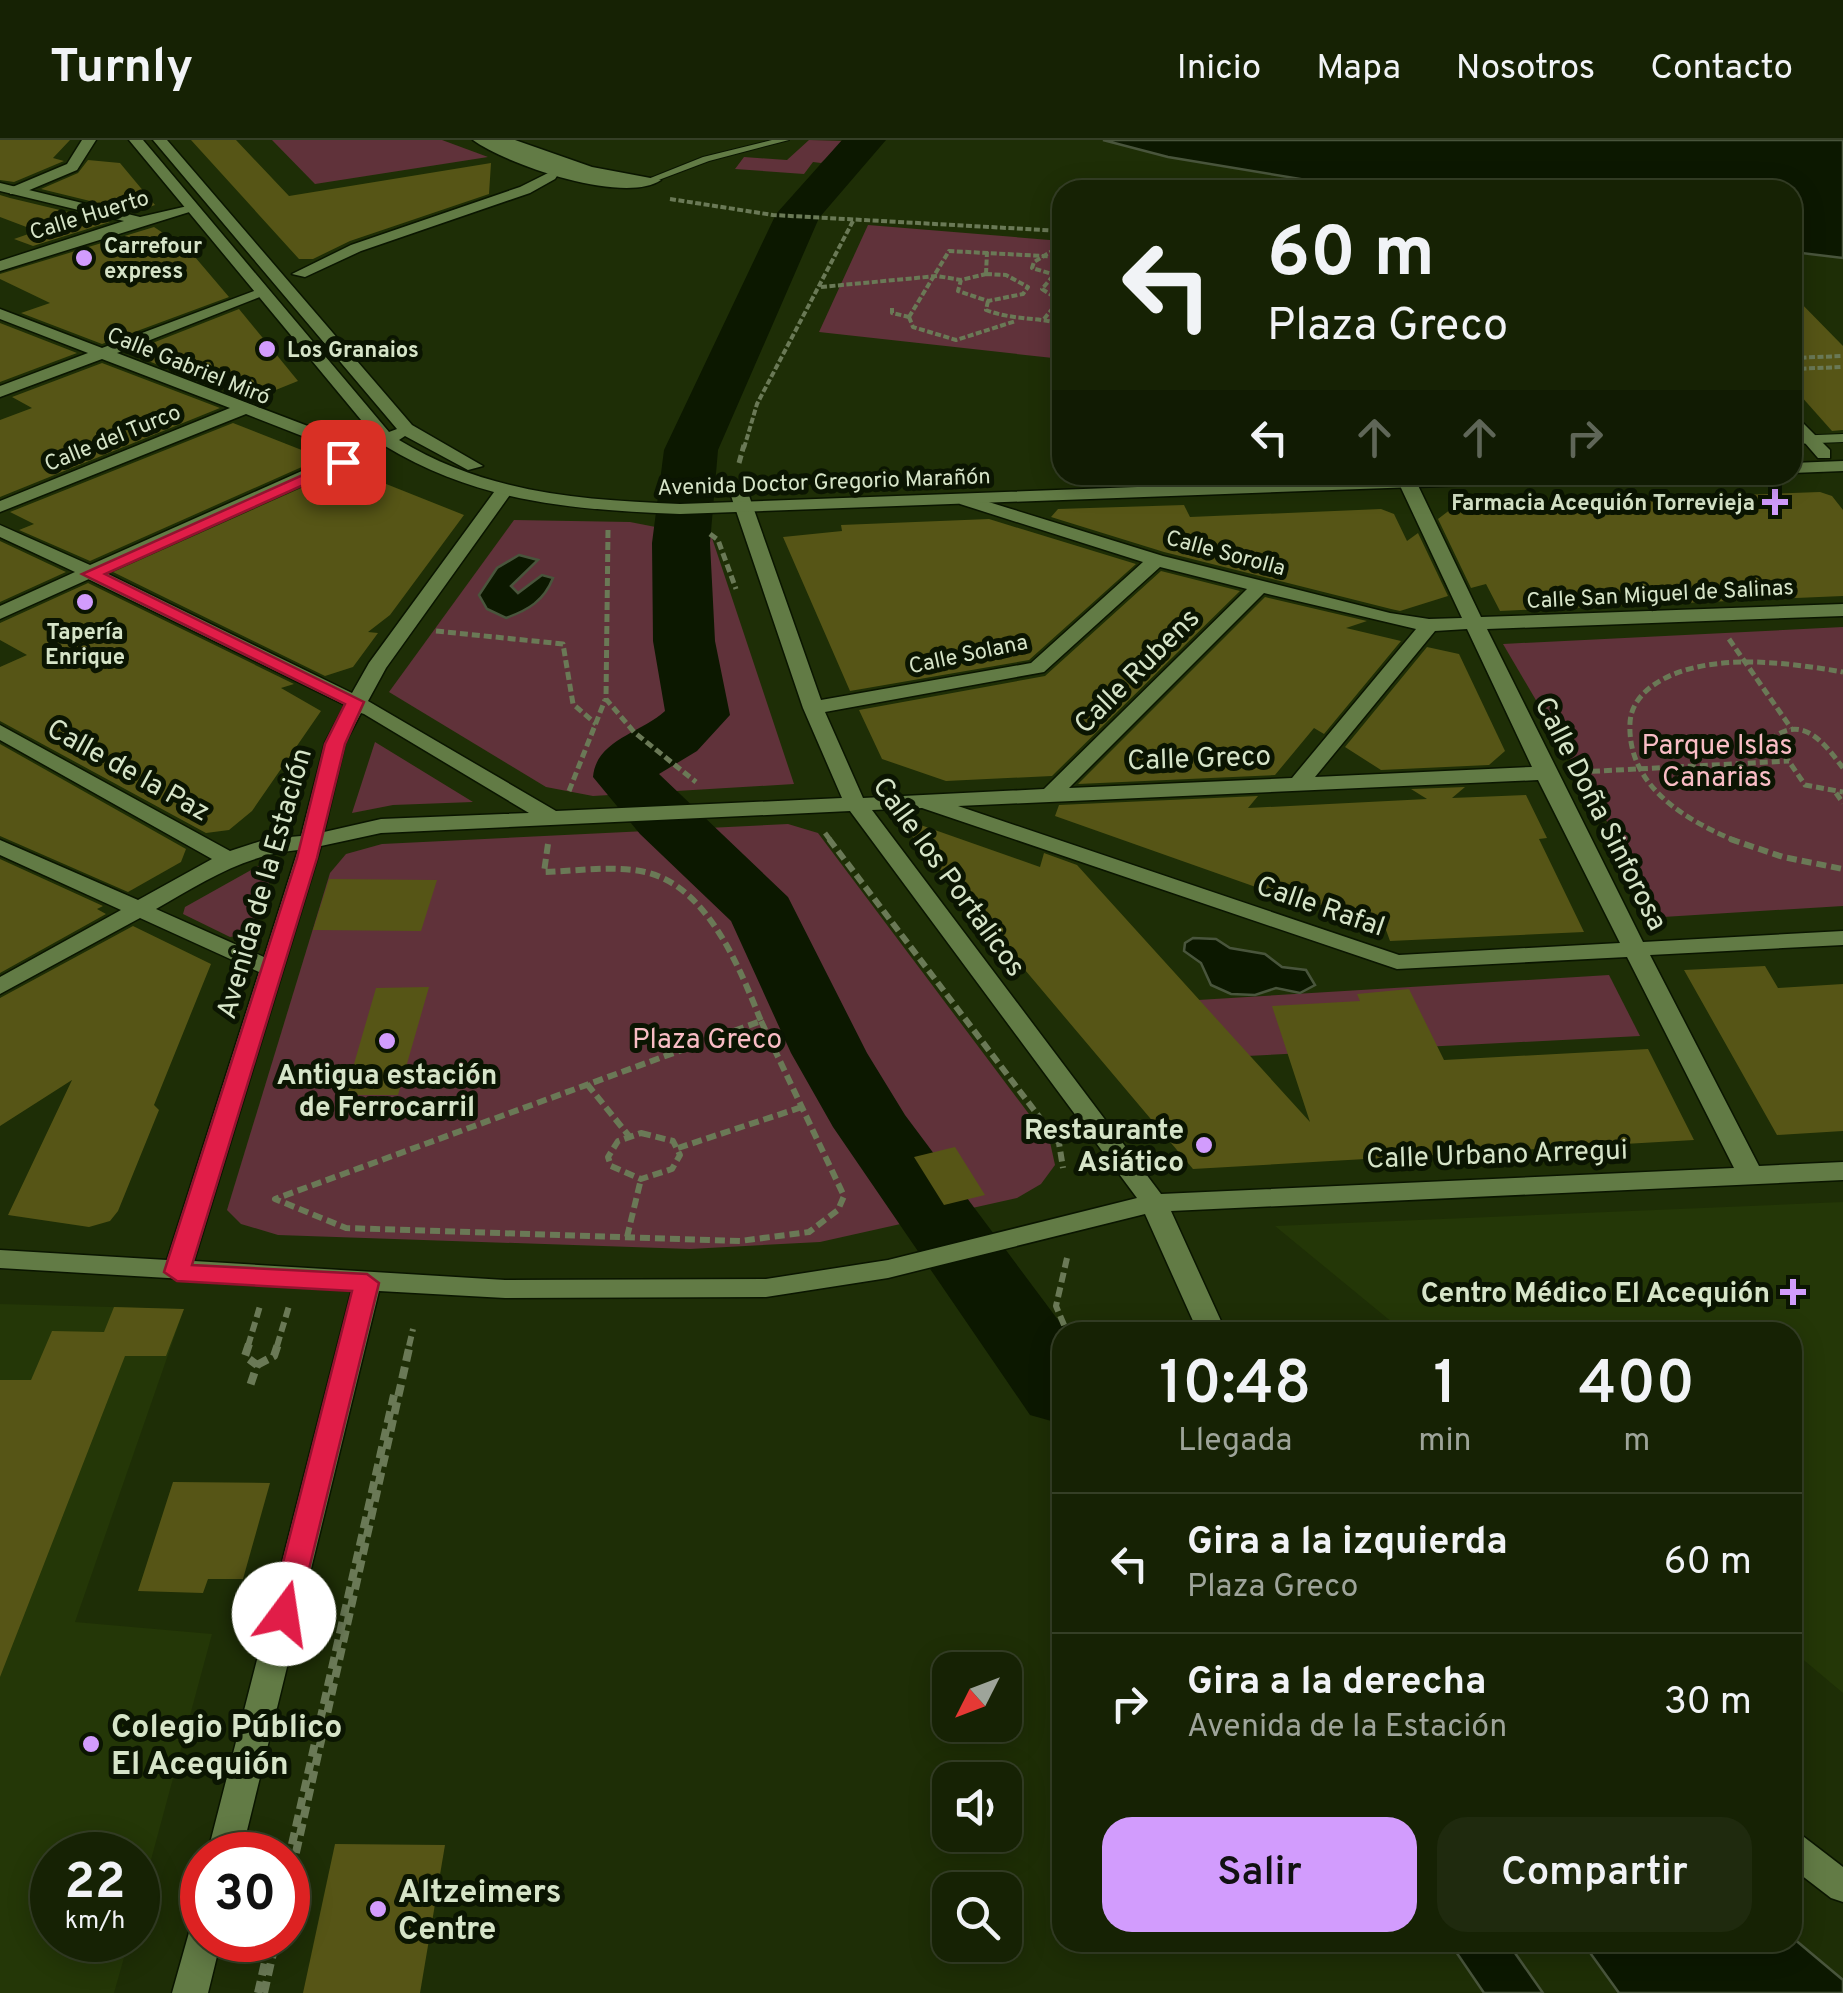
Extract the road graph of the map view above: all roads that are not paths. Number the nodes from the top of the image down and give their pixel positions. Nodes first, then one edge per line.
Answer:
1 (88, 140) edge
2 (136, 140) edge
3 (160, 140) edge
4 (480, 140) edge
5 (502, 140) edge
6 (784, 140) edge
7 (550, 176) dead end
8 (653, 179) junction
9 (8, 189) edge
10 (192, 209) junction
11 (140, 220) junction
12 (0, 266) edge
13 (300, 274) dead end
14 (262, 292) junction
15 (0, 314) edge
16 (100, 354) junction
17 (0, 392) edge
18 (241, 410) junction
19 (406, 428) junction
20 (1802, 428) edge
21 (1843, 438) edge
22 (388, 441) junction
23 (362, 454) junction
24 (1802, 455) edge
25 (1827, 456) edge
26 (1802, 465) edge
27 (1061, 485) edge
28 (1280, 485) edge
29 (1409, 485) edge
30 (500, 494) junction
31 (732, 500) junction
32 (966, 500) junction
33 (0, 507) edge
34 (607, 507) junction
35 (0, 530) edge
36 (1156, 560) junction
37 (91, 574) junction
38 (1258, 587) junction
39 (1843, 610) edge
40 (0, 613) edge
41 (1429, 624) junction
42 (1479, 626) junction
43 (355, 702) junction
44 (813, 708) junction
45 (0, 731) edge
46 (1545, 773) junction
47 (1298, 783) junction
48 (1052, 792) junction
49 (917, 800) junction
50 (855, 803) junction
51 (556, 816) junction
52 (310, 842) junction
53 (0, 847) edge
54 (228, 859) junction
55 (134, 909) junction
56 (1843, 938) edge
57 (1637, 949) junction
58 (270, 968) junction
59 (0, 987) edge
60 (1843, 1171) edge
61 (1751, 1176) junction
62 (1154, 1203) junction
63 (0, 1259) edge
64 (177, 1272) junction
65 (367, 1283) junction
66 (1208, 1322) edge
67 (230, 1832) edge
68 (1802, 1856) edge
69 (1843, 1887) edge
70 (198, 1962) edge
71 (190, 1993) edge

1 - 9 street
2 - 10 street, Avenida Doctor Gregorio Marañón
3 - 19 street, Avenida Doctor Gregorio Marañón
4 - 8 street
5 - 8 street
6 - 8 lane
7 - 13 street
9 - 11 street
10 - 11 street, Calle Huerto
10 - 14 street, Avenida Doctor Gregorio Marañón
11 - 12 street, Calle Huerto
14 - 16 street
14 - 22 street, Avenida Doctor Gregorio Marañón
15 - 16 street, Calle Gabriel Miró
16 - 17 street
16 - 18 street, Calle Gabriel Miró
18 - 23 street, Calle Gabriel Miró
18 - 33 street, Calle del Turco
19 - 22 street
19 - 34 street, Avenida Doctor Gregorio Marañón
20 - 25 street
21 - 25 lane
22 - 23 street
22 - 30 street, Avenida Doctor Gregorio Marañón
23 - 30 street, Calle Gabriel Miró
23 - 37 street
24 - 25 street
25 - 26 street
27 - 31 street, Avenida Doctor Gregorio Marañón
28 - 32 street, Avenida Doctor Gregorio Marañón
29 - 42 street, Calle Doña Sinforosa
30 - 34 street, Avenida Doctor Gregorio Marañón
30 - 43 street, Avenida de la Estación
31 - 32 street, Avenida Doctor Gregorio Marañón
31 - 34 street, Avenida Doctor Gregorio Marañón
31 - 44 street, Calle los Portalicos
32 - 36 street, Calle Sorolla
35 - 37 street
36 - 38 street, Calle Sorolla
36 - 44 street, Calle Solana
37 - 40 street
37 - 43 street
38 - 41 street, Calle Sorolla
38 - 48 street, Calle Rubens
39 - 42 street, Calle San Miguel de Salinas
41 - 42 street, Calle Sorolla
41 - 47 street
42 - 46 street, Calle Doña Sinforosa
43 - 51 street
43 - 52 street, Avenida de la Estación
44 - 50 street, Calle los Portalicos
45 - 54 street, Calle de la Paz
46 - 47 street, Calle Greco
46 - 57 street, Calle Doña Sinforosa
47 - 48 street, Calle Greco
48 - 49 street, Calle Greco
49 - 50 street, Calle Greco
49 - 57 street, Calle Rafal
50 - 51 street
50 - 62 street, Calle los Portalicos
51 - 52 street
52 - 54 street
52 - 58 street, Avenida de la Estación
53 - 55 street
54 - 55 street
55 - 58 street
55 - 59 street
56 - 57 street, Calle Rafal
57 - 61 street, Calle Doña Sinforosa
58 - 64 street, Avenida de la Estación
60 - 61 street, Calle Urbano Arregui
61 - 62 street, Calle Urbano Arregui
62 - 65 street, Calle Urbano Arregui
62 - 66 street, Calle los Portalicos
63 - 64 street
64 - 65 street
65 - 67 street
68 - 69 street
70 - 71 street

